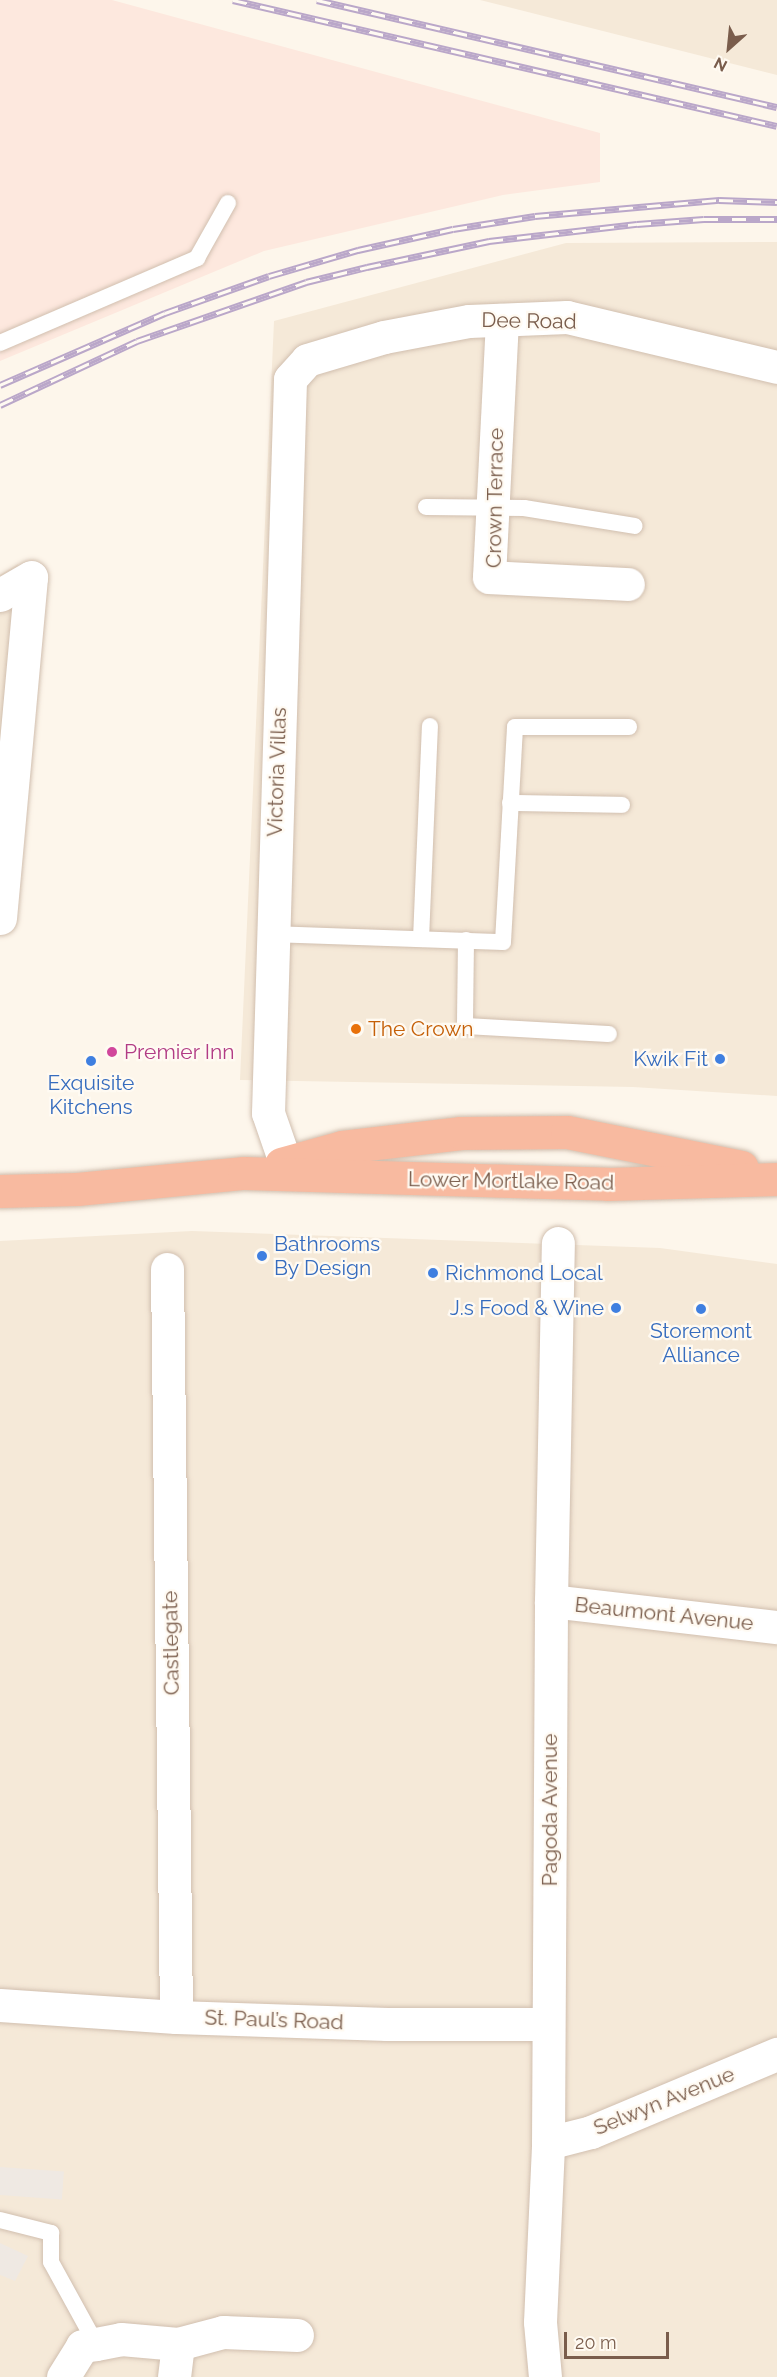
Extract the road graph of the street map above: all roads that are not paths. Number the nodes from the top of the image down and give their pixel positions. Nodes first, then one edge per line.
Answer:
1 (228, 203) dead end
2 (502, 320) junction
3 (0, 343) edge
4 (777, 367) edge
5 (290, 379) joint
6 (426, 507) dead end
7 (492, 509) junction
8 (635, 526) dead end
9 (628, 584) dead end
10 (0, 595) edge
11 (430, 726) dead end
12 (629, 727) dead end
13 (510, 803) junction
14 (622, 805) dead end
15 (0, 918) edge
16 (271, 934) junction
17 (421, 939) junction
18 (465, 940) junction
19 (609, 1034) dead end
20 (285, 1162) junction
21 (244, 1173) junction
22 (777, 1174) edge
23 (777, 1179) edge
24 (0, 1191) edge
25 (558, 1243) dead end
26 (167, 1269) dead end
27 (551, 1601) junction
28 (777, 1627) edge
29 (0, 2005) edge
30 (176, 2017) junction
31 (548, 2024) junction
32 (777, 2054) edge
33 (548, 2143) junction
34 (0, 2220) edge
35 (297, 2335) dead end
36 (96, 2344) junction
37 (178, 2344) junction
38 (63, 2377) edge
39 (174, 2377) edge
40 (545, 2377) edge

1 - 3 lane
2 - 4 street, Dee Road
2 - 5 street, Dee Road
2 - 7 street, Crown Terrace
5 - 16 street, Victoria Villas
6 - 7 lane
7 - 8 lane
7 - 9 street, Crown Terrace
10 - 15 street
11 - 17 lane
12 - 13 lane
13 - 14 lane
13 - 18 lane
16 - 17 lane
16 - 20 street, Victoria Villas
17 - 18 lane
18 - 19 lane
20 - 21 highway, Lower Mortlake Road
20 - 22 highway, Lower Mortlake Road
21 - 23 highway, Lower Mortlake Road
21 - 24 highway, Lower Mortlake Road
25 - 27 street, Pagoda Avenue
26 - 30 street, Castlegate
27 - 28 street, Beaumont Avenue
27 - 31 street, Pagoda Avenue
29 - 30 street, St. Paul’s Road
30 - 31 street, St. Paul’s Road
31 - 33 street, Pagoda Avenue
32 - 33 street, Selwyn Avenue
33 - 40 street, Pagoda Avenue
34 - 36 lane
35 - 37 street
36 - 37 street
36 - 38 street
37 - 39 street

